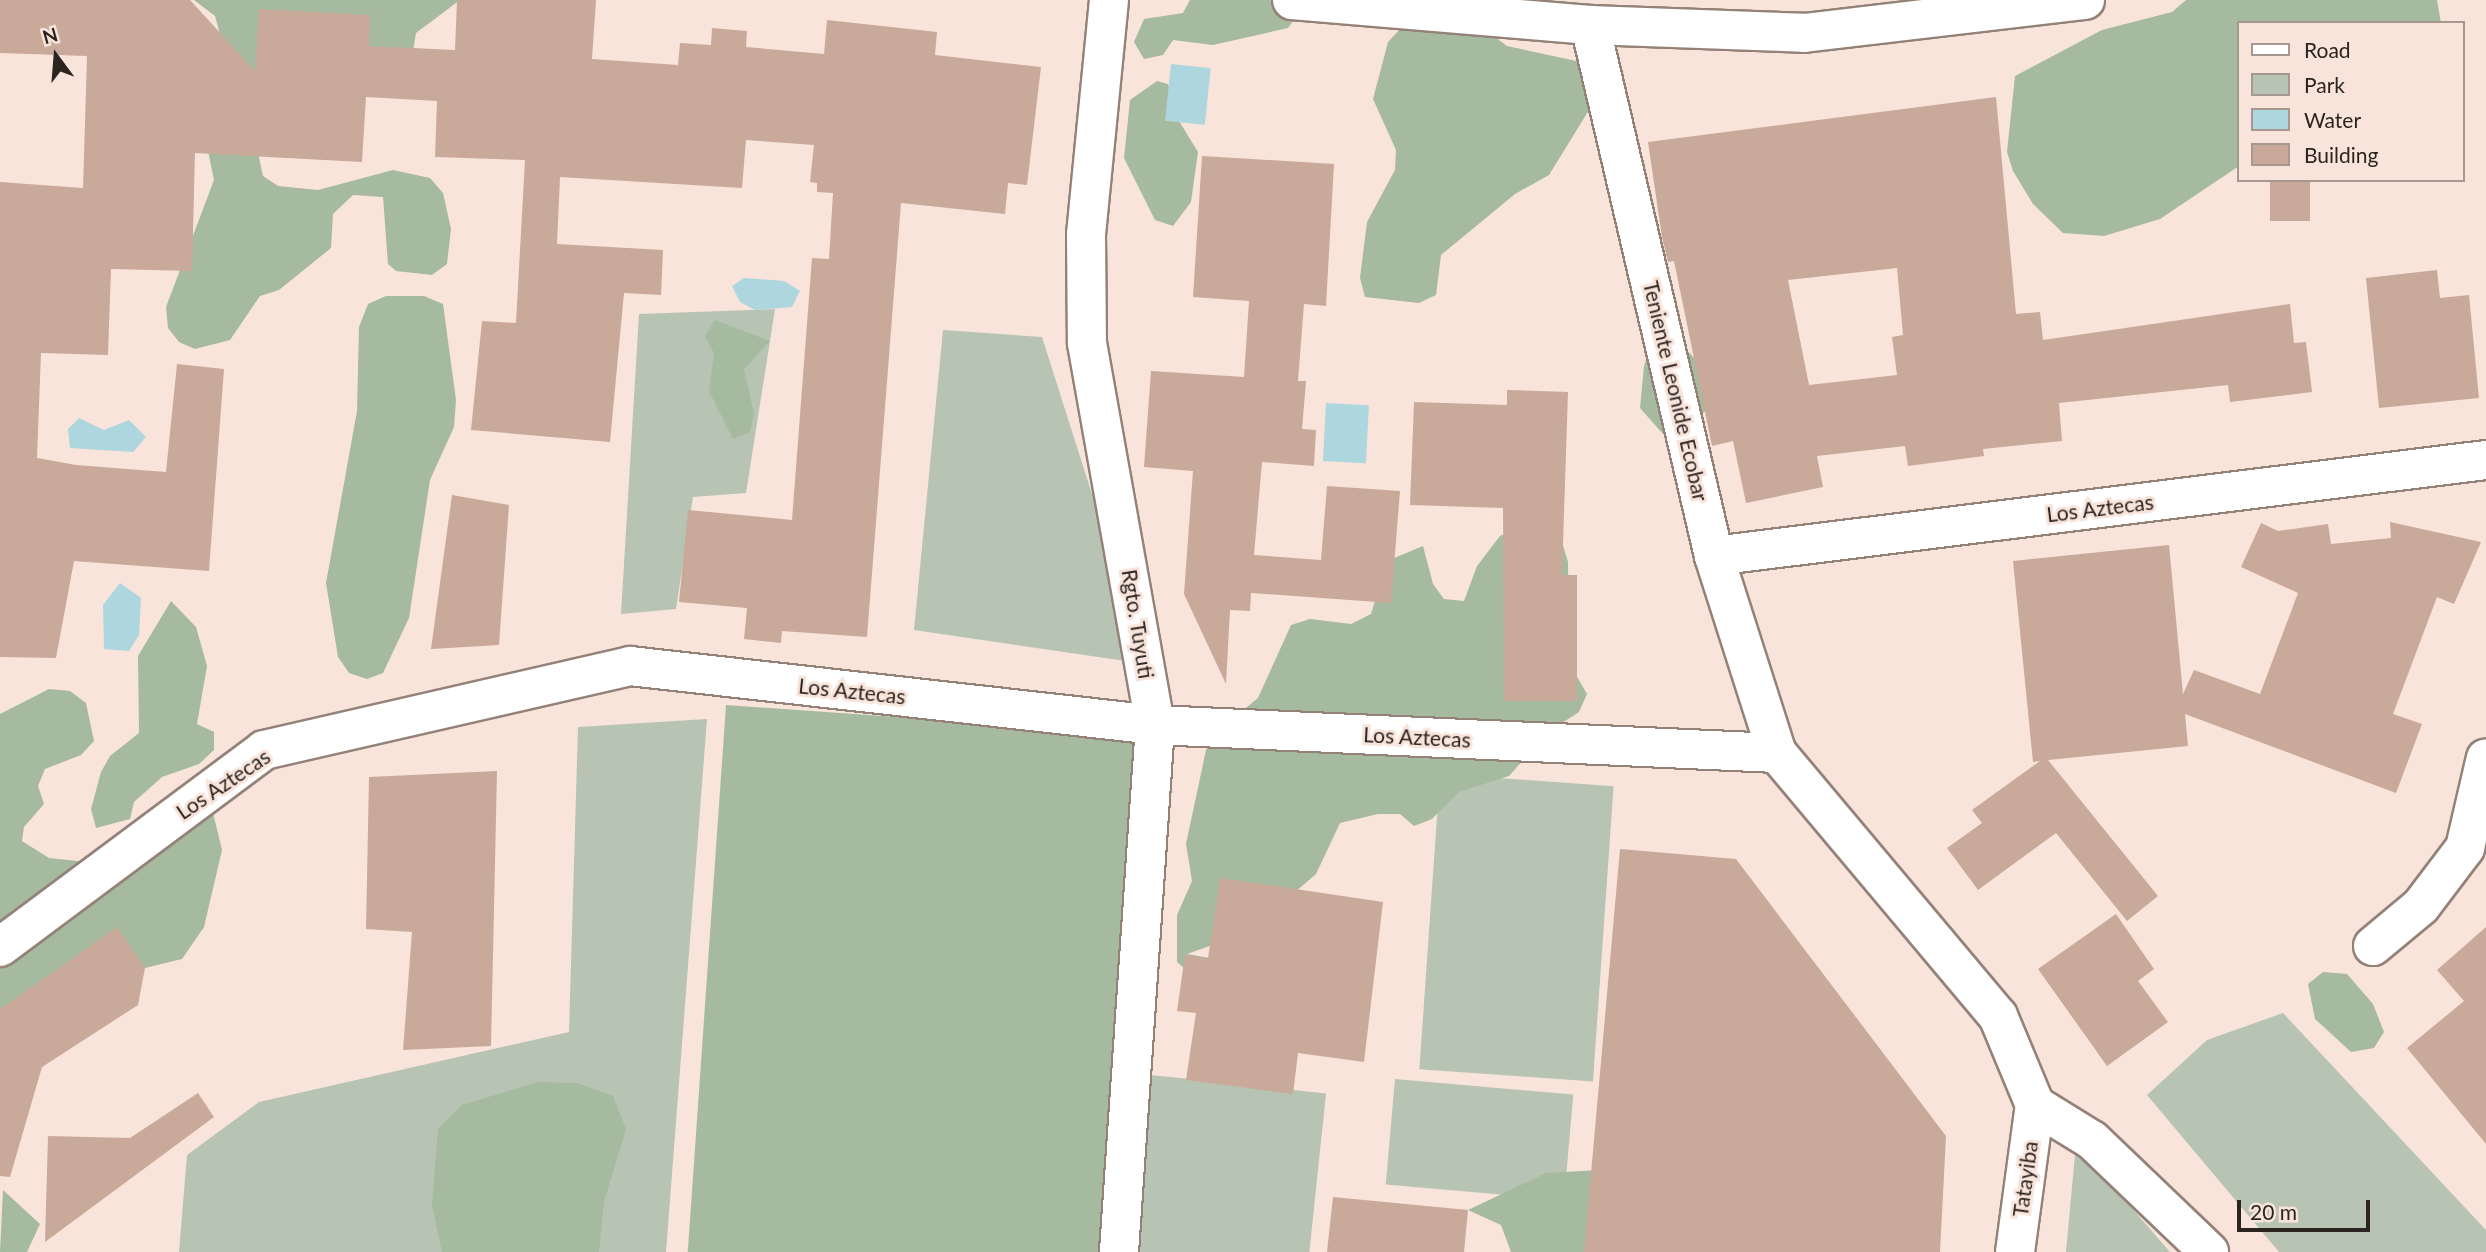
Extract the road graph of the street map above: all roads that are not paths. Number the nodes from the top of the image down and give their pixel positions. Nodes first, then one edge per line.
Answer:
1 (1110, 0) edge
2 (1292, 0) edge
3 (2085, 0) edge
4 (1591, 25) junction
5 (2486, 460) edge
6 (1714, 556) junction
7 (1155, 725) junction
8 (1777, 753) junction
9 (2486, 758) edge
10 (2373, 946) dead end
11 (0, 947) edge
12 (2035, 1105) junction
13 (1119, 1252) edge
14 (2015, 1252) edge
15 (2209, 1252) edge

1 - 7 street, Rgto. Tuyuti
2 - 4 street
3 - 4 street
4 - 6 street, Teniente Leonide Ecobar
5 - 6 street, Los Aztecas
6 - 8 street, Teniente Leonide Ecobar
7 - 8 street, Los Aztecas
7 - 11 street, Los Aztecas
7 - 13 street, Rgto. Tuyuti
8 - 12 street
9 - 10 street
12 - 14 street, Tatayiba
12 - 15 street

